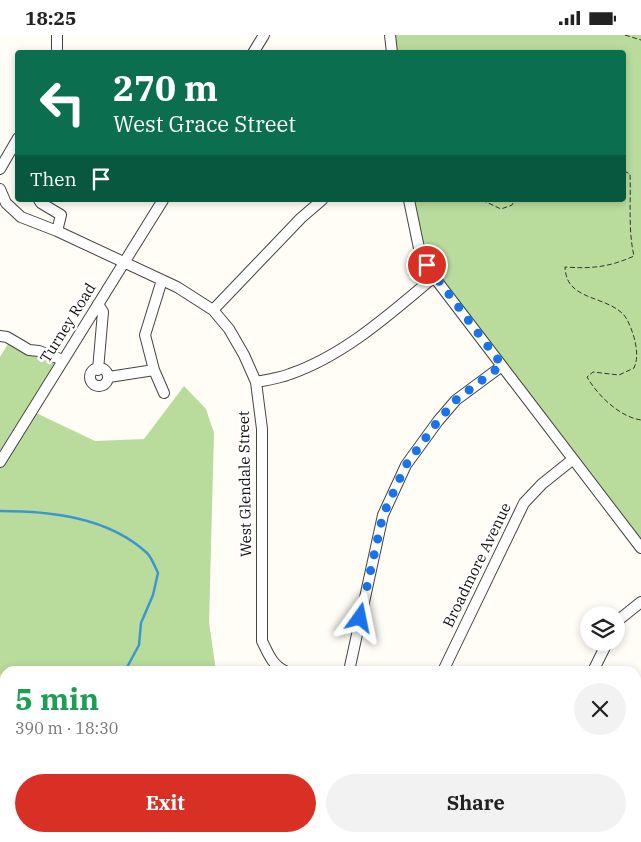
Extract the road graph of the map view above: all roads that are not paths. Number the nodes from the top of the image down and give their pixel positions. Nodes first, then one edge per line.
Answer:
1 (57, 35) edge
2 (264, 35) edge
3 (390, 35) edge
4 (57, 50) edge
5 (255, 50) edge
6 (392, 50) edge
7 (15, 143) edge
8 (0, 169) edge
9 (1, 193) edge
10 (40, 202) edge
11 (162, 202) edge
12 (320, 202) edge
13 (409, 202) edge
14 (57, 231) junction
15 (124, 262) junction
16 (434, 277) junction
17 (162, 280) junction
18 (98, 304) junction
19 (213, 310) junction
20 (0, 336) edge
21 (63, 360) junction
22 (502, 365) junction
23 (154, 369) junction
24 (98, 370) junction
25 (110, 377) junction
26 (256, 382) junction
27 (164, 393) dead end
28 (572, 460) junction
29 (0, 462) edge
30 (641, 548) edge
31 (641, 602) edge
32 (625, 615) edge
33 (603, 651) edge
34 (280, 666) edge
35 (350, 666) edge
36 (445, 666) edge
37 (596, 666) edge

1 - 4 street
2 - 5 street
3 - 6 street
7 - 8 street
9 - 14 street, West Glendale Street
10 - 14 street
11 - 15 street, Turney Road
12 - 19 street
13 - 16 street
14 - 15 street, West Glendale Street
15 - 17 street, West Glendale Street
15 - 18 street, Turney Road
16 - 22 street
16 - 26 street
17 - 19 street, West Glendale Street
17 - 23 street
18 - 21 street, Turney Road
18 - 24 street
19 - 26 street, West Glendale Street
20 - 21 street
21 - 29 street, Turney Road
22 - 28 street
22 - 35 street
23 - 25 street
23 - 27 street
24 - 25 street
24 - 25 street
26 - 34 street, West Glendale Street
28 - 30 street
28 - 36 street, Broadmore Avenue
31 - 32 street
33 - 37 street

